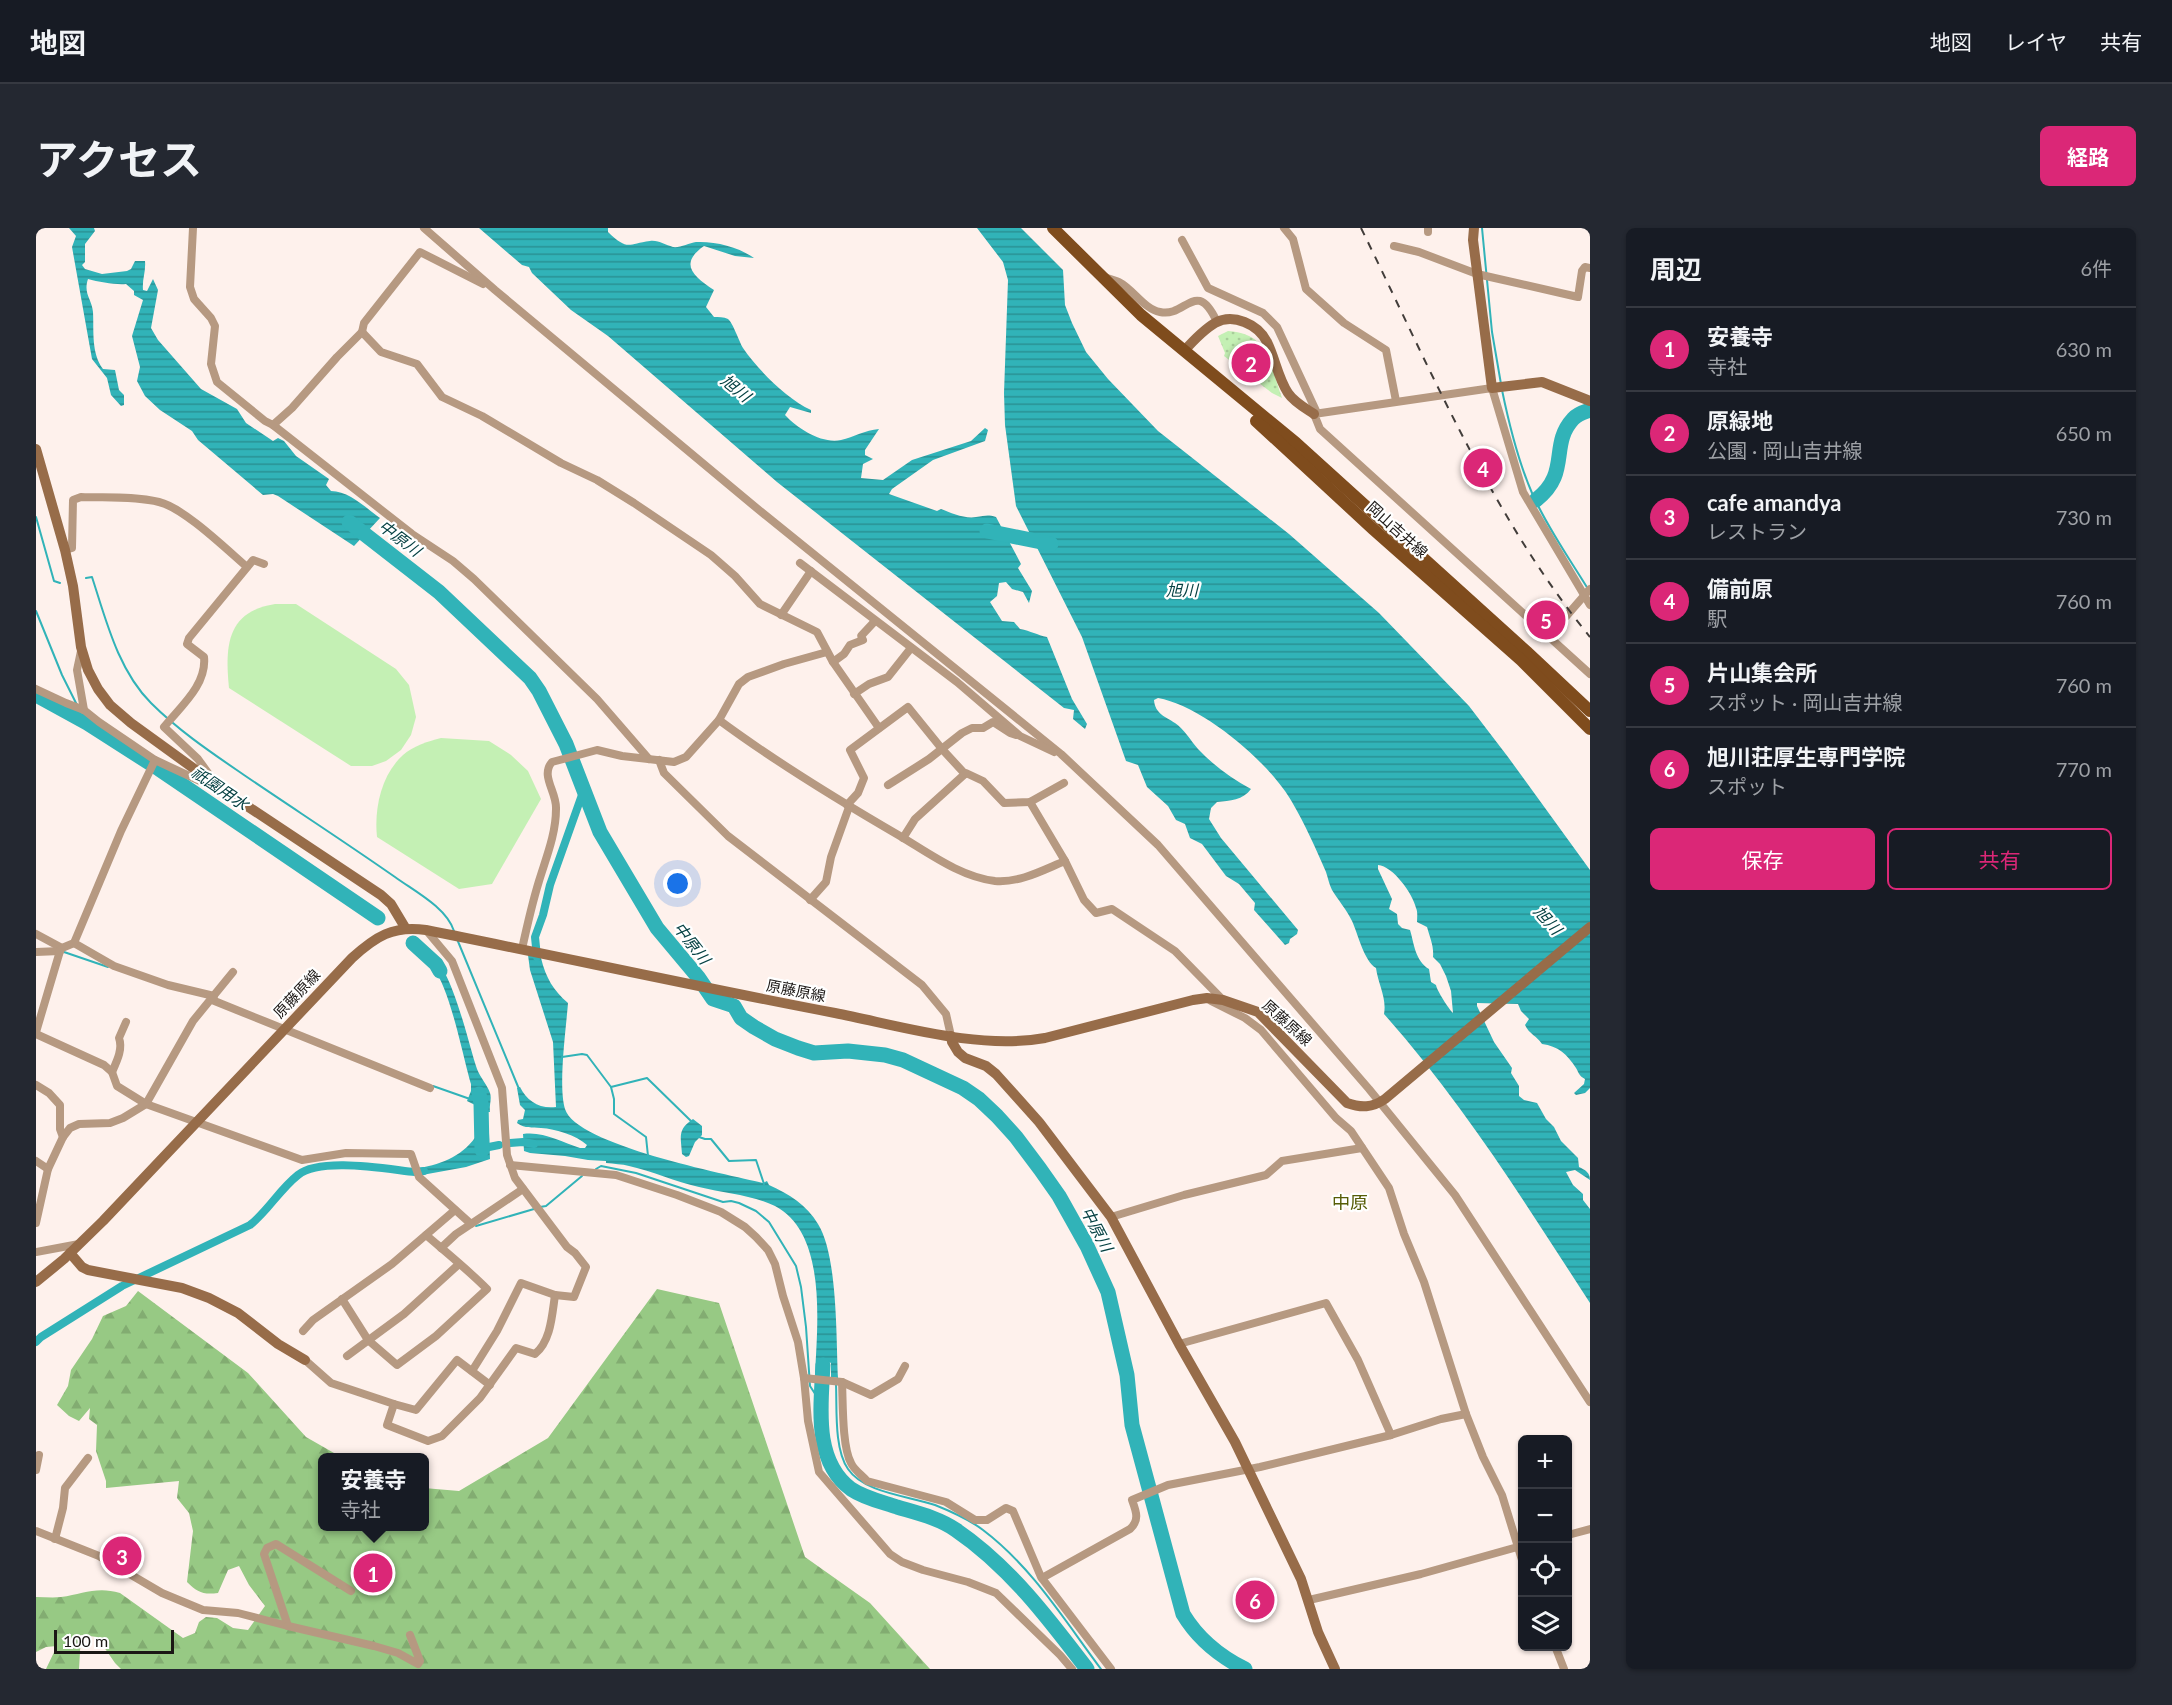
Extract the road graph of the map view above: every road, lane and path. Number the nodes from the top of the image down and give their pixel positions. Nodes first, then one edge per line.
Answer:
1 (193, 228) edge
2 (424, 228) edge
3 (1053, 228) edge
4 (1284, 228) edge
5 (1474, 228) edge
6 (1182, 240) dead end
7 (1394, 246) dead end
8 (1590, 268) edge
9 (1483, 275) junction
10 (1102, 276) junction
11 (495, 290) junction
12 (1217, 322) junction
13 (362, 332) junction
14 (1184, 351) junction
15 (1498, 387) junction
16 (1396, 401) junction
17 (1590, 401) edge
18 (1315, 414) junction
19 (273, 425) junction
20 (36, 449) edge
21 (65, 550) junction
22 (800, 563) dead end
23 (264, 564) dead end
24 (247, 567) junction
25 (811, 571) junction
26 (1587, 593) edge
27 (1590, 605) edge
28 (781, 615) junction
29 (875, 621) junction
30 (1549, 636) junction
31 (81, 647) junction
32 (911, 648) junction
33 (827, 652) junction
34 (833, 662) junction
35 (1590, 674) edge
36 (36, 689) edge
37 (854, 694) junction
38 (80, 708) junction
39 (1590, 711) edge
40 (719, 720) junction
41 (879, 728) junction
42 (1590, 729) edge
43 (1020, 736) junction
44 (942, 749) junction
45 (1061, 754) junction
46 (649, 759) junction
47 (658, 760) junction
48 (154, 763) junction
49 (965, 774) junction
50 (1064, 783) dead end
51 (216, 785) junction
52 (888, 785) dead end
53 (228, 794) junction
54 (1030, 802) junction
55 (848, 806) junction
56 (903, 838) junction
57 (1065, 861) junction
58 (810, 900) junction
59 (1590, 927) edge
60 (406, 929) junction
61 (426, 930) junction
62 (36, 934) edge
63 (74, 943) junction
64 (61, 950) junction
65 (526, 950) junction
66 (36, 952) edge
67 (233, 972) dead end
68 (213, 998) junction
69 (1207, 999) junction
70 (1223, 1000) junction
71 (126, 1022) dead end
72 (285, 1030) junction
73 (36, 1033) edge
74 (951, 1036) junction
75 (112, 1072) junction
76 (36, 1085) edge
77 (430, 1088) dead end
78 (1382, 1101) junction
79 (146, 1104) junction
80 (197, 1122) junction
81 (63, 1137) junction
82 (1362, 1148) junction
83 (36, 1161) edge
84 (510, 1165) junction
85 (48, 1169) junction
86 (523, 1189) junction
87 (455, 1210) junction
88 (1111, 1217) junction
89 (36, 1223) edge
90 (471, 1224) junction
91 (426, 1235) junction
92 (81, 1243) junction
93 (441, 1248) junction
94 (36, 1252) edge
95 (70, 1253) junction
96 (459, 1264) junction
97 (36, 1282) edge
98 (555, 1295) junction
99 (342, 1299) junction
100 (303, 1331) dead end
101 (368, 1340) junction
102 (1179, 1344) junction
103 (347, 1356) dead end
104 (305, 1360) joint
105 (905, 1366) dead end
106 (472, 1371) junction
107 (806, 1378) junction
108 (840, 1382) junction
109 (490, 1385) junction
110 (1590, 1402) edge
111 (394, 1404) junction
112 (1466, 1413) junction
113 (1391, 1435) junction
114 (39, 1455) dead end
115 (88, 1458) dead end
116 (36, 1470) edge
117 (1247, 1470) junction
118 (1590, 1529) edge
119 (36, 1531) edge
120 (1572, 1534) edge
121 (55, 1539) junction
122 (1519, 1543) edge
123 (1518, 1548) edge
124 (1042, 1578) junction
125 (351, 1591) dead end
126 (1309, 1600) junction
127 (288, 1626) junction
128 (410, 1635) dead end
129 (1557, 1651) edge
130 (1072, 1669) edge
131 (1111, 1669) edge
132 (1335, 1669) edge
133 (1564, 1669) edge

1 - 19 street
2 - 11 street
3 - 10 main road, 岡山吉井線
4 - 16 street
5 - 9 main road
6 - 18 street
7 - 9 street
8 - 9 street
9 - 15 main road
10 - 12 street
10 - 14 main road, 岡山吉井線
11 - 13 street
11 - 45 street
12 - 14 main road
12 - 18 main road
13 - 19 street
13 - 28 street
14 - 39 main road, 岡山吉井線
14 - 42 main road, 岡山吉井線
15 - 16 street
15 - 17 main road
15 - 26 street
16 - 18 street
18 - 30 street
19 - 46 street
20 - 21 main road
21 - 24 street
21 - 31 main road
22 - 25 street
23 - 24 street
24 - 51 street
25 - 28 street
25 - 29 street
26 - 27 street
26 - 30 street
28 - 33 street
29 - 32 street
29 - 34 street
30 - 35 street
31 - 38 street
31 - 51 main road
32 - 37 street
32 - 43 street
33 - 34 street
33 - 40 street
34 - 37 street
36 - 38 street
37 - 41 street
38 - 48 street
40 - 47 street
40 - 55 street
41 - 44 street
41 - 55 street
43 - 44 street
43 - 45 street
44 - 49 street
44 - 52 street
45 - 78 street
46 - 47 street
46 - 65 street
47 - 58 street
48 - 53 street
48 - 63 street
49 - 54 street
49 - 56 street
50 - 54 street
51 - 53 main road
53 - 60 main road
54 - 57 street
55 - 56 street
55 - 58 street
56 - 57 street
57 - 70 street
58 - 74 street
59 - 78 main road
60 - 61 main road, 原藤原線
60 - 72 main road, 原藤原線
61 - 65 main road, 原藤原線
61 - 84 street
62 - 64 street
63 - 64 street
63 - 68 street
64 - 66 street
64 - 73 street
65 - 74 main road, 原藤原線
67 - 68 street
68 - 72 street
68 - 79 street
69 - 70 main road, 原藤原線
69 - 74 main road, 原藤原線
69 - 82 street
70 - 78 main road, 原藤原線
71 - 75 street
72 - 77 street
72 - 80 main road, 原藤原線
73 - 75 street
74 - 88 main road
75 - 79 street
76 - 81 street
78 - 110 street
79 - 80 street
79 - 81 street
80 - 87 street
80 - 92 main road, 原藤原線
81 - 85 street
82 - 88 street
82 - 112 street
83 - 85 street
84 - 86 street
84 - 107 street
85 - 89 street
86 - 90 street
86 - 98 street
87 - 90 street
87 - 91 street
88 - 102 main road
90 - 93 street
91 - 93 street
91 - 99 street
92 - 94 street
92 - 95 main road, 原藤原線
93 - 96 street
95 - 97 main road, 原藤原線
95 - 104 main road
96 - 101 street
96 - 101 street
98 - 106 street
98 - 109 street
99 - 100 street
99 - 101 street
101 - 103 street
102 - 113 street
102 - 117 main road
104 - 111 street
105 - 108 street
106 - 109 street
106 - 111 street
107 - 108 street
107 - 130 street
108 - 124 street
109 - 111 street
112 - 113 street
112 - 122 street
113 - 117 street
114 - 116 street
115 - 121 street
117 - 124 street
117 - 126 main road
118 - 120 street
119 - 121 street
121 - 127 street
123 - 126 street
124 - 131 street
125 - 127 street
126 - 132 main road
127 - 128 street
129 - 133 street

